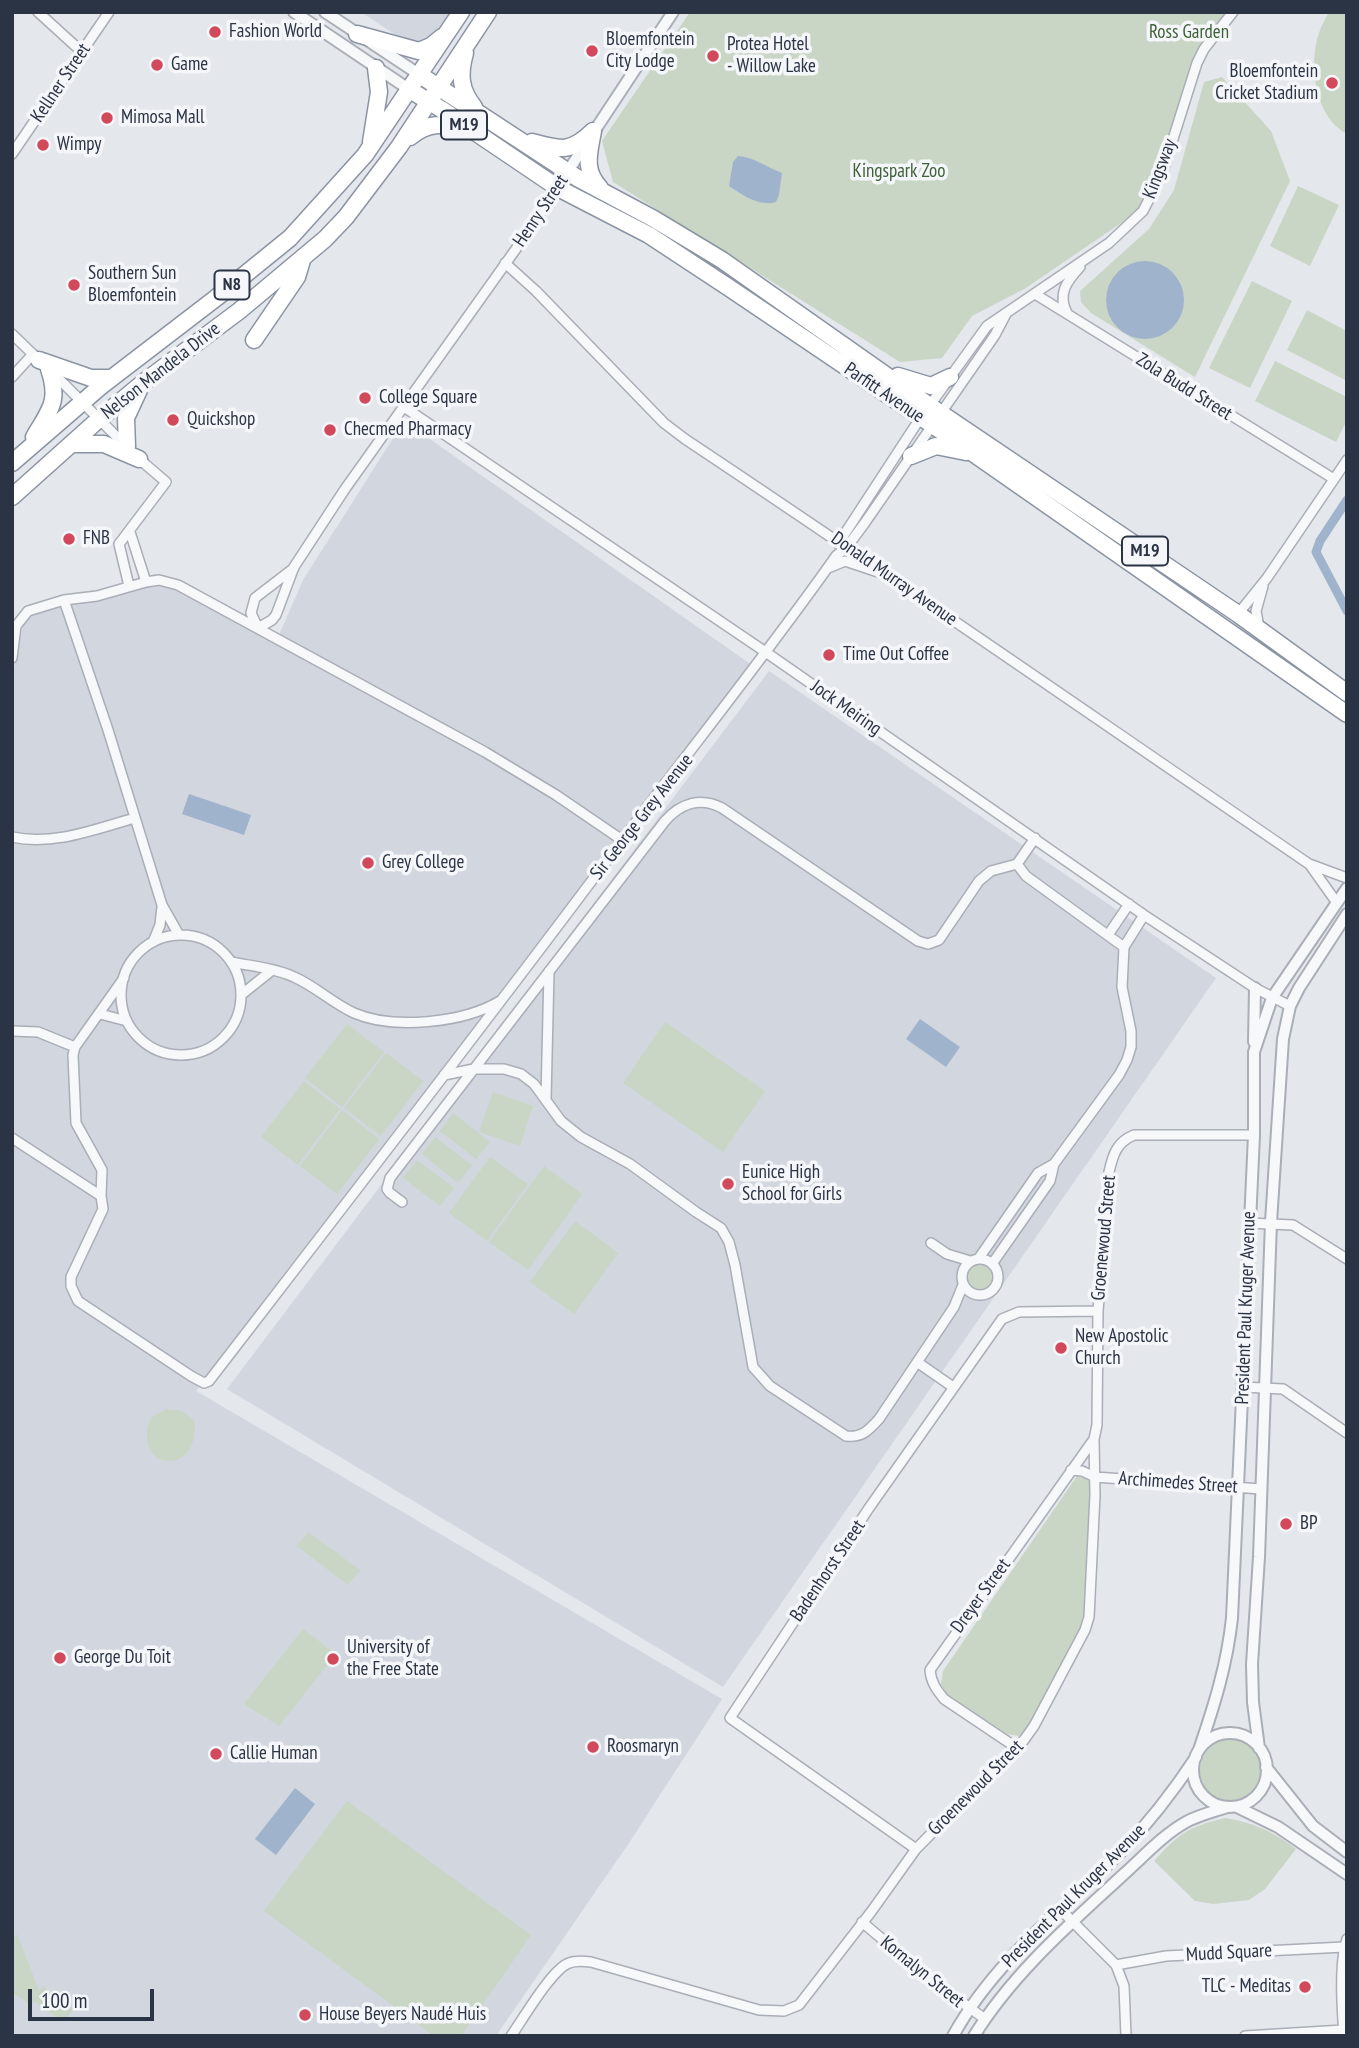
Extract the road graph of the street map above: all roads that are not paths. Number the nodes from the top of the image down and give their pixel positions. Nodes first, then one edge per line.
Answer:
1 (38, 12) edge
2 (109, 12) edge
3 (294, 12) edge
4 (305, 12) edge
5 (325, 12) edge
6 (461, 12) edge
7 (488, 12) edge
8 (673, 12) edge
9 (1233, 12) edge
10 (450, 30) junction
11 (357, 34) junction
12 (337, 41) junction
13 (467, 45) junction
14 (82, 52) junction
15 (376, 68) junction
16 (420, 75) junction
17 (439, 87) junction
18 (410, 90) junction
19 (429, 102) junction
20 (486, 118) junction
21 (593, 131) junction
22 (479, 135) junction
23 (513, 136) junction
24 (399, 147) junction
25 (370, 148) junction
26 (12, 154) edge
27 (568, 171) junction
28 (558, 188) junction
29 (605, 193) junction
30 (303, 257) junction
31 (1088, 258) junction
32 (722, 260) junction
33 (505, 263) junction
34 (1035, 294) junction
35 (1006, 314) junction
36 (1069, 315) junction
37 (774, 319) junction
38 (12, 334) edge
39 (254, 340) dead end
40 (40, 361) junction
41 (879, 370) junction
42 (12, 377) edge
43 (950, 377) junction
44 (111, 378) junction
45 (144, 382) junction
46 (81, 402) junction
47 (404, 407) junction
48 (931, 415) junction
49 (98, 420) junction
50 (71, 443) junction
51 (26, 451) junction
52 (133, 453) junction
53 (972, 453) junction
54 (911, 456) junction
55 (1347, 460) edge
56 (12, 463) edge
57 (1334, 479) junction
58 (12, 497) edge
59 (864, 524) junction
60 (130, 532) junction
61 (843, 544) junction
62 (1153, 556) junction
63 (863, 557) junction
64 (294, 567) junction
65 (826, 569) junction
66 (892, 578) junction
67 (1267, 578) junction
68 (146, 582) junction
69 (129, 586) junction
70 (64, 600) junction
71 (252, 604) junction
72 (224, 608) junction
73 (1238, 614) junction
74 (1206, 616) junction
75 (258, 628) junction
76 (1259, 629) junction
77 (767, 653) junction
78 (12, 658) edge
79 (1317, 693) junction
80 (1347, 693) edge
81 (1347, 714) edge
82 (135, 818) junction
83 (12, 837) edge
84 (1035, 838) junction
85 (622, 840) junction
86 (1017, 864) junction
87 (1309, 864) junction
88 (1347, 878) edge
89 (1347, 888) edge
90 (1337, 903) junction
91 (1129, 904) junction
92 (162, 905) junction
93 (1144, 915) junction
94 (1346, 915) edge
95 (179, 935) junction
96 (1108, 935) junction
97 (153, 942) junction
98 (1124, 947) junction
99 (231, 962) junction
100 (271, 971) junction
101 (549, 971) junction
102 (124, 978) junction
103 (1255, 988) junction
104 (241, 995) junction
105 (505, 998) junction
106 (1272, 998) junction
107 (1290, 1006) junction
108 (100, 1014) junction
109 (127, 1021) junction
110 (12, 1031) edge
111 (75, 1047) junction
112 (1254, 1052) junction
113 (474, 1069) junction
114 (444, 1075) junction
115 (545, 1100) junction
116 (1254, 1135) junction
117 (12, 1138) edge
118 (1054, 1164) junction
119 (101, 1196) junction
120 (402, 1202) dead end
121 (1271, 1222) junction
122 (1248, 1223) junction
123 (931, 1243) dead end
124 (947, 1254) junction
125 (1347, 1259) edge
126 (975, 1260) junction
127 (992, 1264) junction
128 (961, 1274) junction
129 (963, 1284) junction
130 (972, 1293) junction
131 (954, 1307) junction
132 (1098, 1311) junction
133 (916, 1362) junction
134 (953, 1387) junction
135 (1243, 1387) junction
136 (1266, 1387) junction
137 (1347, 1433) edge
138 (1094, 1439) junction
139 (1070, 1471) junction
140 (1095, 1477) junction
141 (1239, 1487) junction
142 (1261, 1489) junction
143 (1235, 1555) junction
144 (1259, 1557) junction
145 (1003, 1738) junction
146 (1024, 1740) junction
147 (1017, 1748) junction
148 (1259, 1748) junction
149 (1198, 1754) junction
150 (1266, 1768) junction
151 (1232, 1807) junction
152 (916, 1849) junction
153 (1347, 1852) edge
154 (1347, 1874) edge
155 (1060, 1909) junction
156 (1073, 1921) junction
157 (862, 1922) junction
158 (1345, 1943) edge
159 (1116, 1965) junction
160 (969, 2009) junction
161 (985, 2019) junction
162 (1344, 2033) edge
163 (511, 2036) edge
164 (953, 2036) edge
165 (974, 2036) edge
166 (1126, 2036) edge
167 (1245, 2036) edge

1 - 14 street
2 - 14 street, Kellner Street
3 - 12 street
4 - 12 street
5 - 11 street
6 - 10 highway, N8
7 - 13 highway, Nelson Mandela Drive / N8
8 - 21 street, Henry Street
9 - 31 street, Kingsway
10 - 11 highway
10 - 16 highway, N8
11 - 16 street
12 - 15 street
13 - 17 highway, Nelson Mandela Drive / N8
13 - 20 highway
14 - 26 street, Kellner Street
15 - 18 street
15 - 25 highway
16 - 17 highway, Parfitt Avenue / M19
16 - 18 highway, Nelson Mandela Drive / N8
17 - 19 highway, Nelson Mandela Drive / N8
17 - 20 highway, Parfitt Avenue / M19
18 - 19 highway, Parfitt Avenue / M19
18 - 25 highway, Nelson Mandela Drive / N8
19 - 22 highway, Parfitt Avenue / M19
19 - 24 highway, Nelson Mandela Drive / N8
20 - 23 highway, Parfitt Avenue / M19
21 - 23 highway
21 - 27 street, Henry Street
21 - 29 highway
22 - 24 highway
22 - 28 highway, Parfitt Avenue / M19
23 - 27 highway, Parfitt Avenue / M19
24 - 30 highway, Nelson Mandela Drive / N8
25 - 44 highway, Nelson Mandela Drive / N8
27 - 28 street, Henry Street
27 - 29 highway, Parfitt Avenue / M19
28 - 33 street, Henry Street
28 - 37 highway, Parfitt Avenue / M19
29 - 32 highway, Parfitt Avenue / M19
30 - 39 highway
30 - 45 highway, Nelson Mandela Drive / N8
31 - 34 street, Kingsway
31 - 36 street
32 - 37 highway
32 - 41 highway, Parfitt Avenue / M19
33 - 47 street, Henry Street
33 - 61 street, Donald Murray Avenue
34 - 35 street, Kingsway
34 - 36 street, Zola Budd Street
35 - 43 street, Kingsway
35 - 48 street, Kingsway
36 - 57 street, Zola Budd Street
37 - 48 highway, Parfitt Avenue / M19
38 - 40 street
40 - 42 street
40 - 44 highway
40 - 46 street
40 - 51 highway
41 - 43 highway
41 - 48 highway, Parfitt Avenue / M19
43 - 48 street, Kingsway
44 - 46 highway, Nelson Mandela Drive / N8
45 - 49 highway, Nelson Mandela Drive / N8
45 - 52 highway
46 - 49 street
46 - 51 highway, Nelson Mandela Drive / N8
47 - 64 street, Henry Street
47 - 77 street, Jock Meiring
48 - 53 highway, Parfitt Avenue / M19
48 - 54 street, Sir George Grey Avenue
48 - 61 street, Sir George Grey Avenue
48 - 62 highway, Parfitt Avenue / M19
49 - 50 highway, Nelson Mandela Drive / N8
49 - 52 street
50 - 52 highway
50 - 58 highway, Nelson Mandela Drive / N8
51 - 56 highway, Nelson Mandela Drive / N8
52 - 60 street
53 - 54 highway
53 - 74 highway, Parfitt Avenue / M19
54 - 59 street, Sir George Grey Avenue
55 - 57 street
57 - 67 street
59 - 61 street, Sir George Grey Avenue
59 - 63 street
60 - 68 street
60 - 69 street
61 - 63 street, Donald Murray Avenue
61 - 65 street, Sir George Grey Avenue
62 - 73 highway, Parfitt Avenue / M19
62 - 74 highway
63 - 66 street, Donald Murray Avenue
64 - 71 street
64 - 75 street
65 - 66 street
65 - 77 street, Sir George Grey Avenue
66 - 87 street, Donald Murray Avenue
67 - 73 street
67 - 76 street
68 - 69 street
68 - 72 street
69 - 70 street
70 - 78 street
70 - 82 street
71 - 72 street
71 - 75 street
72 - 75 street
73 - 76 highway, Parfitt Avenue / M19
73 - 79 highway
74 - 79 highway, Parfitt Avenue / M19
75 - 85 street
76 - 80 highway, Parfitt Avenue / M19
77 - 84 street, Jock Meiring
77 - 85 street, Sir George Grey Avenue
79 - 81 highway, Parfitt Avenue / M19
82 - 83 street
82 - 92 street
84 - 86 street
84 - 91 street, Jock Meiring
85 - 105 street, Sir George Grey Avenue
86 - 96 street
86 - 101 street
87 - 88 street, Donald Murray Avenue
87 - 90 street, Donald Murray Avenue
89 - 90 street, President Paul Kruger Avenue
90 - 106 street, President Paul Kruger Avenue
91 - 93 street, Jock Meiring
91 - 96 street
92 - 95 street
92 - 97 street
93 - 98 street
93 - 103 street, Jock Meiring
94 - 107 street, President Paul Kruger Avenue
95 - 97 street
95 - 99 street
96 - 98 street
97 - 102 street
98 - 118 street
99 - 100 street
99 - 104 street
100 - 104 street
100 - 105 street
101 - 113 street
101 - 115 street
102 - 108 street
102 - 109 street
103 - 106 street, Jock Meiring
103 - 112 street
104 - 109 street
105 - 114 street, Sir George Grey Avenue
106 - 107 street, Jock Meiring
106 - 112 street, President Paul Kruger Avenue
107 - 121 street, President Paul Kruger Avenue
108 - 109 street
108 - 111 street
110 - 111 street
111 - 119 street
112 - 116 street, President Paul Kruger Avenue
113 - 114 street
113 - 115 street
113 - 120 street
114 - 119 street, Sir George Grey Avenue
115 - 133 street
116 - 122 street, President Paul Kruger Avenue
116 - 132 street, Groenewoud Street
117 - 119 street
118 - 126 street
118 - 127 street
121 - 122 street
121 - 125 street
121 - 136 street, President Paul Kruger Avenue
122 - 135 street, President Paul Kruger Avenue
123 - 124 street
124 - 126 street
124 - 128 street
126 - 127 street
126 - 128 street
127 - 130 street
128 - 129 street
129 - 130 street
129 - 131 street
130 - 131 street
131 - 133 street
132 - 134 street, Badenhorst Street
132 - 138 street, Groenewoud Street
133 - 134 street
134 - 152 street, Badenhorst Street
135 - 136 street
135 - 141 street, President Paul Kruger Avenue
136 - 137 street
136 - 142 street, President Paul Kruger Avenue
138 - 139 street, Dreyer Street
138 - 140 street, Groenewoud Street
139 - 140 street, Archimedes Street
139 - 145 street, Dreyer Street
140 - 141 street, Archimedes Street
140 - 146 street, Groenewoud Street
141 - 142 street, Archimedes Street
141 - 143 street, President Paul Kruger Avenue
142 - 144 street, President Paul Kruger Avenue
143 - 144 street
143 - 149 street, President Paul Kruger Avenue
144 - 148 street, President Paul Kruger Avenue
145 - 146 street, Dreyer Street
145 - 147 street, Dreyer Street
146 - 147 street, Groenewoud Street
147 - 152 street, Groenewoud Street
148 - 149 street
148 - 150 street
149 - 151 street
149 - 155 street, President Paul Kruger Avenue
150 - 151 street
150 - 153 street
151 - 154 street
151 - 156 street, President Paul Kruger Avenue
152 - 157 street, Groenewoud Street
155 - 156 street
155 - 160 street, President Paul Kruger Avenue
156 - 159 street
156 - 161 street, President Paul Kruger Avenue
157 - 160 street, Kornalyn Street
157 - 163 street, Groenewoud Street
158 - 159 street, Mudd Square
158 - 162 street
159 - 166 street
160 - 161 street, Kornalyn Street
160 - 164 street, President Paul Kruger Avenue
161 - 165 street, President Paul Kruger Avenue
162 - 167 street

